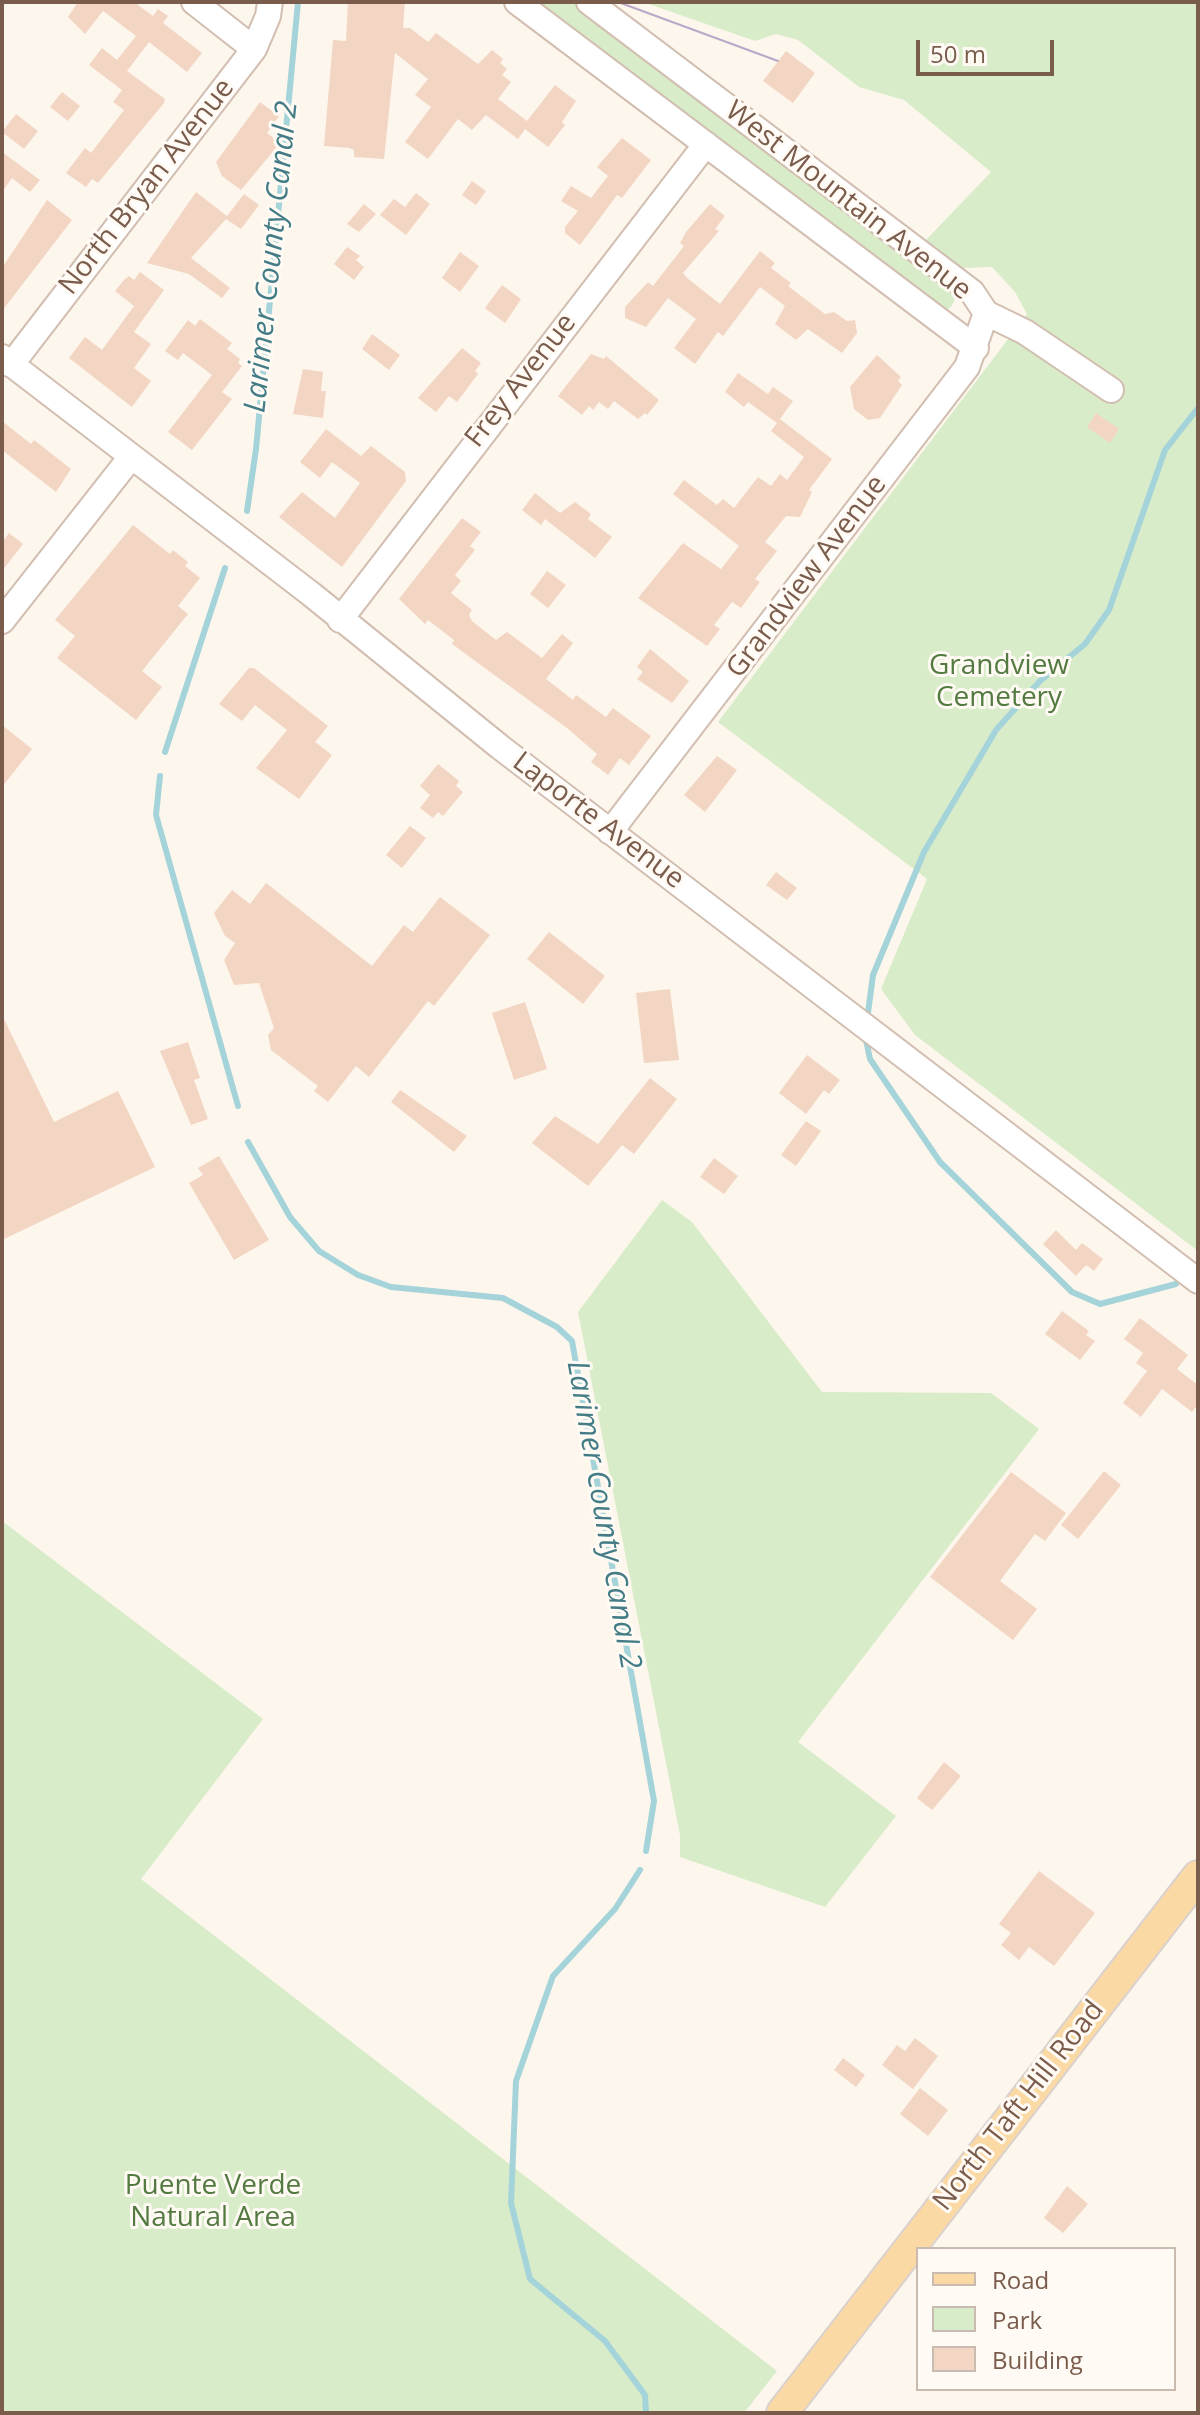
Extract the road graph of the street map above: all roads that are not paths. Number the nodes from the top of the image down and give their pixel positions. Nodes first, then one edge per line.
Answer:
1 (194, 2) edge
2 (270, 2) edge
3 (517, 2) edge
4 (589, 2) edge
5 (254, 49) junction
6 (706, 144) junction
7 (986, 313) junction
8 (976, 348) junction
9 (7, 361) edge
10 (1111, 390) dead end
11 (131, 457) junction
12 (340, 620) junction
13 (2, 621) edge
14 (610, 832) junction
15 (1198, 1281) edge
16 (1198, 1876) edge
17 (782, 2413) edge

1 - 5 street
2 - 5 street, North Bryan Avenue
3 - 6 street, West Mountain Avenue
4 - 7 street, West Mountain Avenue
5 - 9 street, North Bryan Avenue
6 - 8 street, West Mountain Avenue
6 - 12 street, Frey Avenue
7 - 8 street, Grandview Avenue
7 - 10 street, West Mountain Avenue
8 - 14 street, Grandview Avenue
9 - 11 street, Laporte Avenue
11 - 12 street, Laporte Avenue
11 - 13 street
12 - 14 street, Laporte Avenue
14 - 15 street, Laporte Avenue
16 - 17 main road, North Taft Hill Road

